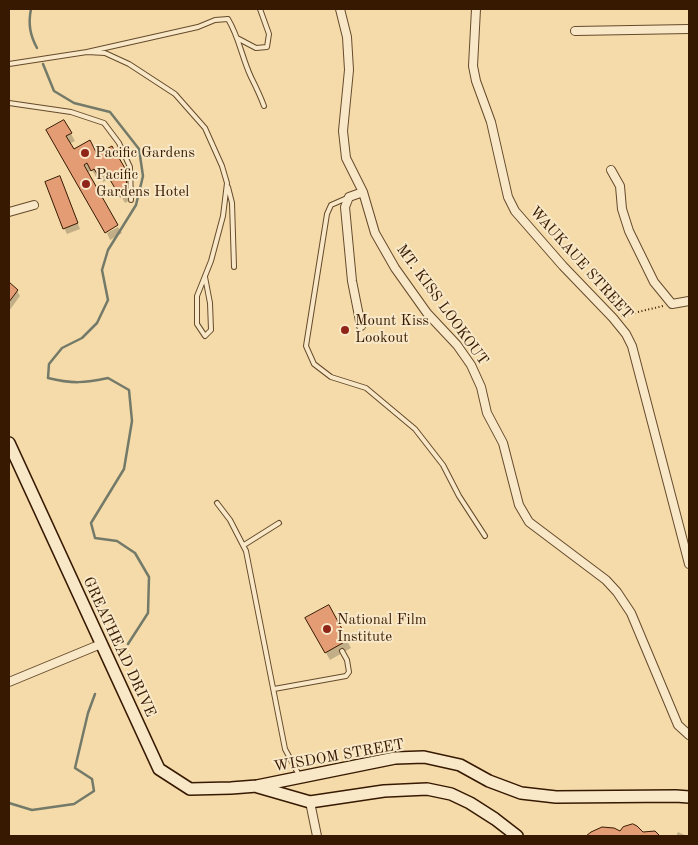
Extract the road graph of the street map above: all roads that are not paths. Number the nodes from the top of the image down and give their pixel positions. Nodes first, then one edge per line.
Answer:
1 (260, 9) edge
2 (340, 9) edge
3 (476, 9) edge
4 (689, 29) edge
5 (575, 31) dead end
6 (237, 38) junction
7 (88, 52) junction
8 (9, 64) edge
9 (9, 103) edge
10 (264, 106) dead end
11 (611, 170) dead end
12 (227, 183) junction
13 (363, 192) junction
14 (349, 198) junction
15 (130, 200) dead end
16 (34, 206) dead end
17 (9, 212) edge
18 (234, 267) dead end
19 (205, 277) junction
20 (689, 302) edge
21 (361, 326) dead end
22 (9, 443) edge
23 (217, 503) dead end
24 (279, 523) dead end
25 (485, 536) dead end
26 (244, 545) junction
27 (689, 564) edge
28 (101, 644) junction
29 (342, 651) dead end
30 (9, 682) edge
31 (274, 689) junction
32 (689, 736) edge
33 (300, 777) junction
34 (257, 786) junction
35 (689, 798) edge
36 (310, 802) junction
37 (317, 836) edge
38 (517, 836) edge

1 - 6 lane
2 - 13 street, MT. KISS LOOKOUT
3 - 27 street, WAUKAUE STREET
4 - 5 street
6 - 7 lane
6 - 10 lane
7 - 8 lane
7 - 12 lane
9 - 15 lane
11 - 20 street
12 - 18 lane
12 - 19 lane
13 - 14 street
13 - 32 street, MT. KISS LOOKOUT
14 - 21 street
14 - 25 lane
16 - 17 street
19 - 19 lane
22 - 28 street, GREATHEAD DRIVE
23 - 26 lane
24 - 26 lane
26 - 31 lane
28 - 30 street
28 - 34 street, GREATHEAD DRIVE
29 - 31 lane
31 - 33 lane
33 - 34 street, WISDOM STREET
33 - 35 street, WISDOM STREET
34 - 36 street
36 - 37 street
36 - 38 street

